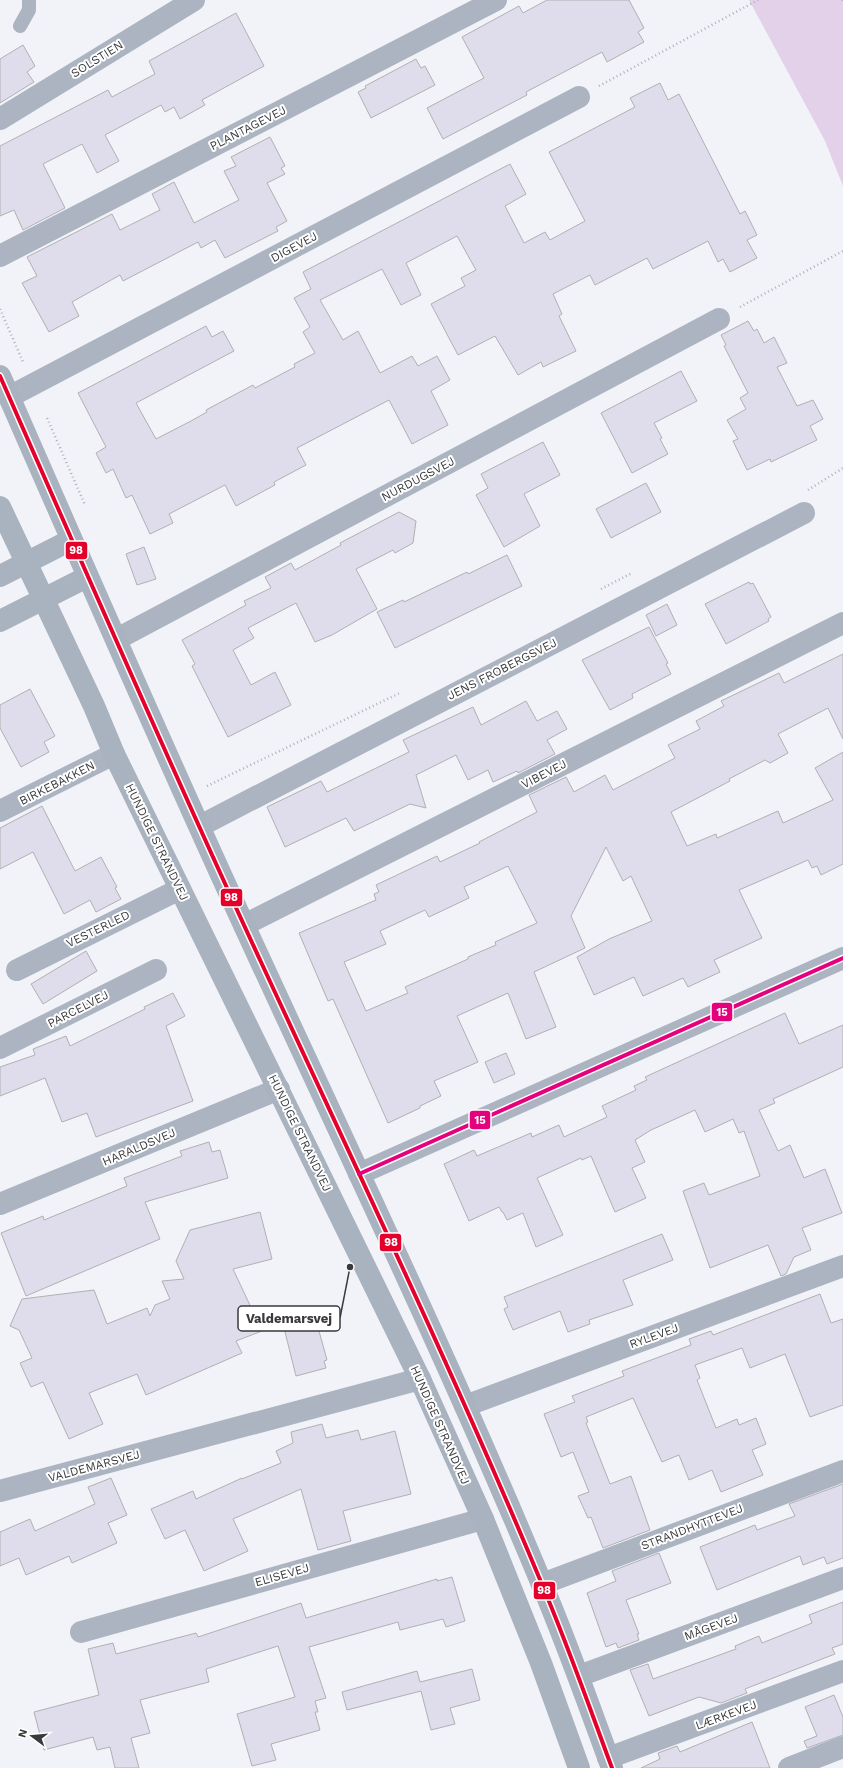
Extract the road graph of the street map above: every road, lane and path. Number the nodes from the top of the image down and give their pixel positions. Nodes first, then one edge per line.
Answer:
1 (29, 0) edge
2 (194, 0) edge
3 (496, 0) edge
4 (758, 0) edge
5 (20, 26) dead end
6 (579, 97) joint
7 (0, 119) edge
8 (843, 251) edge
9 (0, 256) edge
10 (0, 309) edge
11 (719, 319) joint
12 (0, 376) edge
13 (32, 385) junction
14 (9, 397) junction
15 (84, 501) dead end
16 (0, 507) edge
17 (804, 514) dead end
18 (71, 540) junction
19 (26, 563) junction
20 (0, 576) edge
21 (87, 577) junction
22 (43, 599) junction
23 (0, 621) edge
24 (843, 622) edge
25 (117, 639) junction
26 (114, 754) junction
27 (0, 811) edge
28 (200, 826) junction
29 (180, 889) junction
30 (244, 926) junction
31 (843, 958) edge
32 (16, 970) dead end
33 (156, 970) dead end
34 (0, 1048) edge
35 (279, 1089) junction
36 (359, 1174) junction
37 (0, 1204) edge
38 (843, 1266) edge
39 (420, 1379) junction
40 (466, 1406) junction
41 (843, 1471) edge
42 (0, 1491) edge
43 (483, 1519) junction
44 (843, 1578) edge
45 (542, 1584) junction
46 (80, 1632) dead end
47 (843, 1671) edge
48 (579, 1676) junction
49 (843, 1747) edge
50 (610, 1763) edge
51 (579, 1768) edge
52 (790, 1768) edge

1 - 5 lane
2 - 7 street, SOLSTIEN
3 - 9 street, PLANTAGEVEJ
4 - 6 path
6 - 13 street, DIGEVEJ
8 - 11 path
10 - 13 path
11 - 25 street, NURDUGSVEJ
12 - 14 main road
13 - 14 street, DIGEVEJ
13 - 15 path
14 - 18 main road
16 - 19 main road, HUNDIGE STRANDVEJ
17 - 28 street, JENS FROBERGSVEJ
18 - 19 main road
18 - 21 main road
19 - 20 main road
19 - 22 main road, HUNDIGE STRANDVEJ
21 - 22 main road
21 - 25 main road
22 - 23 main road
22 - 26 main road, HUNDIGE STRANDVEJ
24 - 30 street, VIBEVEJ
25 - 28 main road
26 - 27 street, BIRKEBAKKEN
26 - 29 main road, HUNDIGE STRANDVEJ
28 - 30 main road
29 - 32 street, VESTERLED
29 - 35 main road, HUNDIGE STRANDVEJ
30 - 36 main road
31 - 36 street
33 - 34 street, PARCELVEJ
35 - 37 street, HARALDSVEJ
35 - 39 main road, HUNDIGE STRANDVEJ
36 - 40 main road
38 - 40 street, RYLEVEJ
39 - 42 street, VALDEMARSVEJ
39 - 43 main road, HUNDIGE STRANDVEJ
40 - 45 main road
41 - 45 street, STRANDHYTTEVEJ
43 - 46 street, ELISEVEJ
43 - 51 main road, HUNDIGE STRANDVEJ
44 - 48 street, MÅGEVEJ
45 - 48 main road
47 - 50 street, LÆRKEVEJ
48 - 50 main road
49 - 52 street

